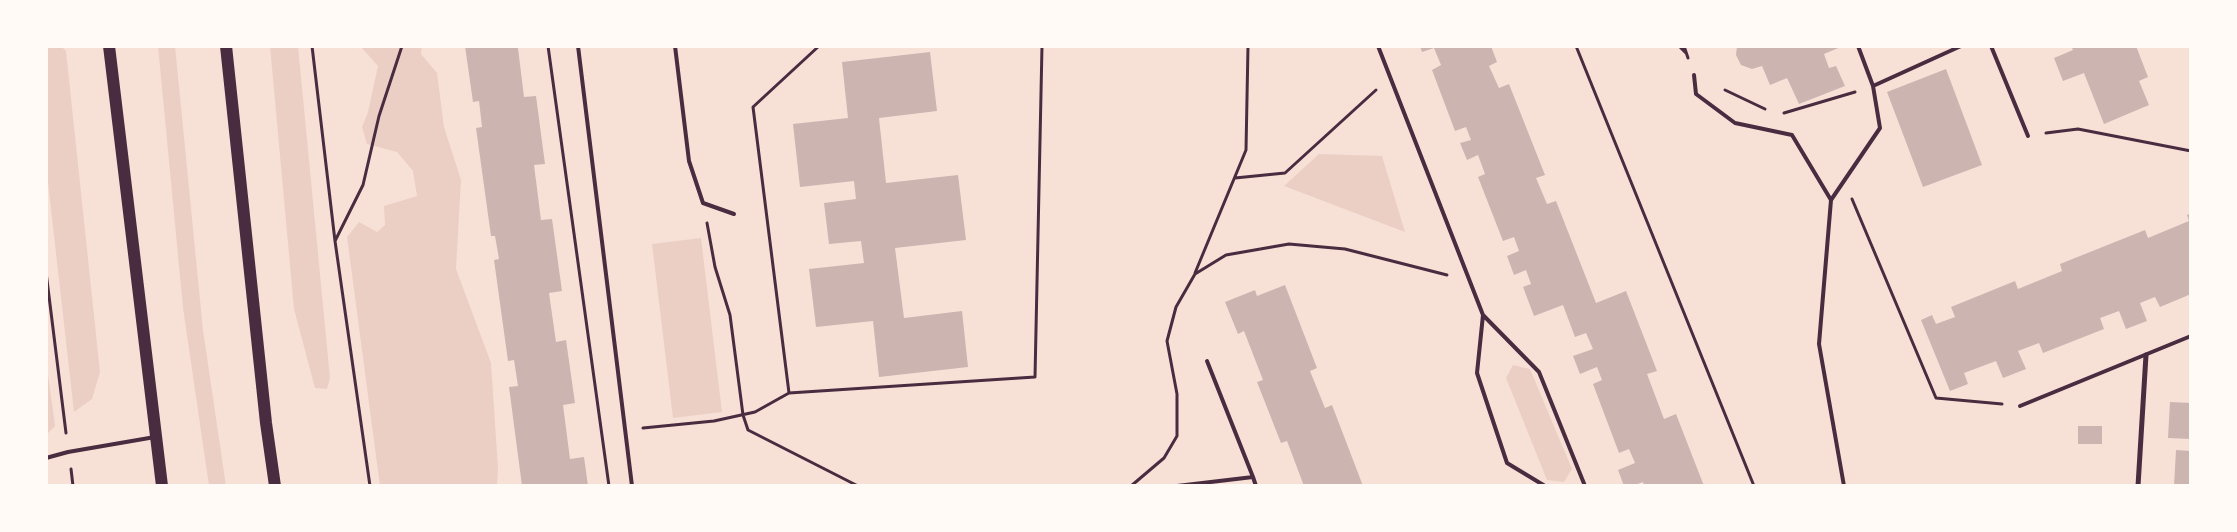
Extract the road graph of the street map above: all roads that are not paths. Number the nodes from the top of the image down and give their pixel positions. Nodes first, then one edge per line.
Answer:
1 (109, 46) edge
2 (226, 46) edge
3 (578, 46) edge
4 (676, 46) edge
5 (1378, 46) edge
6 (1858, 46) edge
7 (1961, 46) edge
8 (1991, 46) edge
9 (1694, 76) road end
10 (1873, 86) junction
11 (2028, 136) road end
12 (1830, 200) junction
13 (734, 214) dead end
14 (1483, 316) junction
15 (2191, 336) edge
16 (2146, 355) junction
17 (1207, 361) dead end
18 (2020, 406) road end
19 (155, 437) junction
20 (46, 458) edge
21 (1252, 477) junction
22 (162, 486) edge
23 (275, 486) edge
24 (632, 486) edge
25 (1177, 486) edge
26 (1256, 486) edge
27 (1545, 486) edge
28 (1585, 486) edge
29 (1844, 486) edge
30 (2138, 486) edge

1 - 19 main road
2 - 23 main road
3 - 24 lane
4 - 13 lane
5 - 14 lane
6 - 10 lane
7 - 10 lane
8 - 11 lane
9 - 12 lane
10 - 12 lane
12 - 29 lane
14 - 27 lane
14 - 28 lane
15 - 16 lane
16 - 18 lane
16 - 30 street
17 - 21 lane
19 - 20 lane
19 - 22 main road
21 - 25 lane
21 - 26 lane

